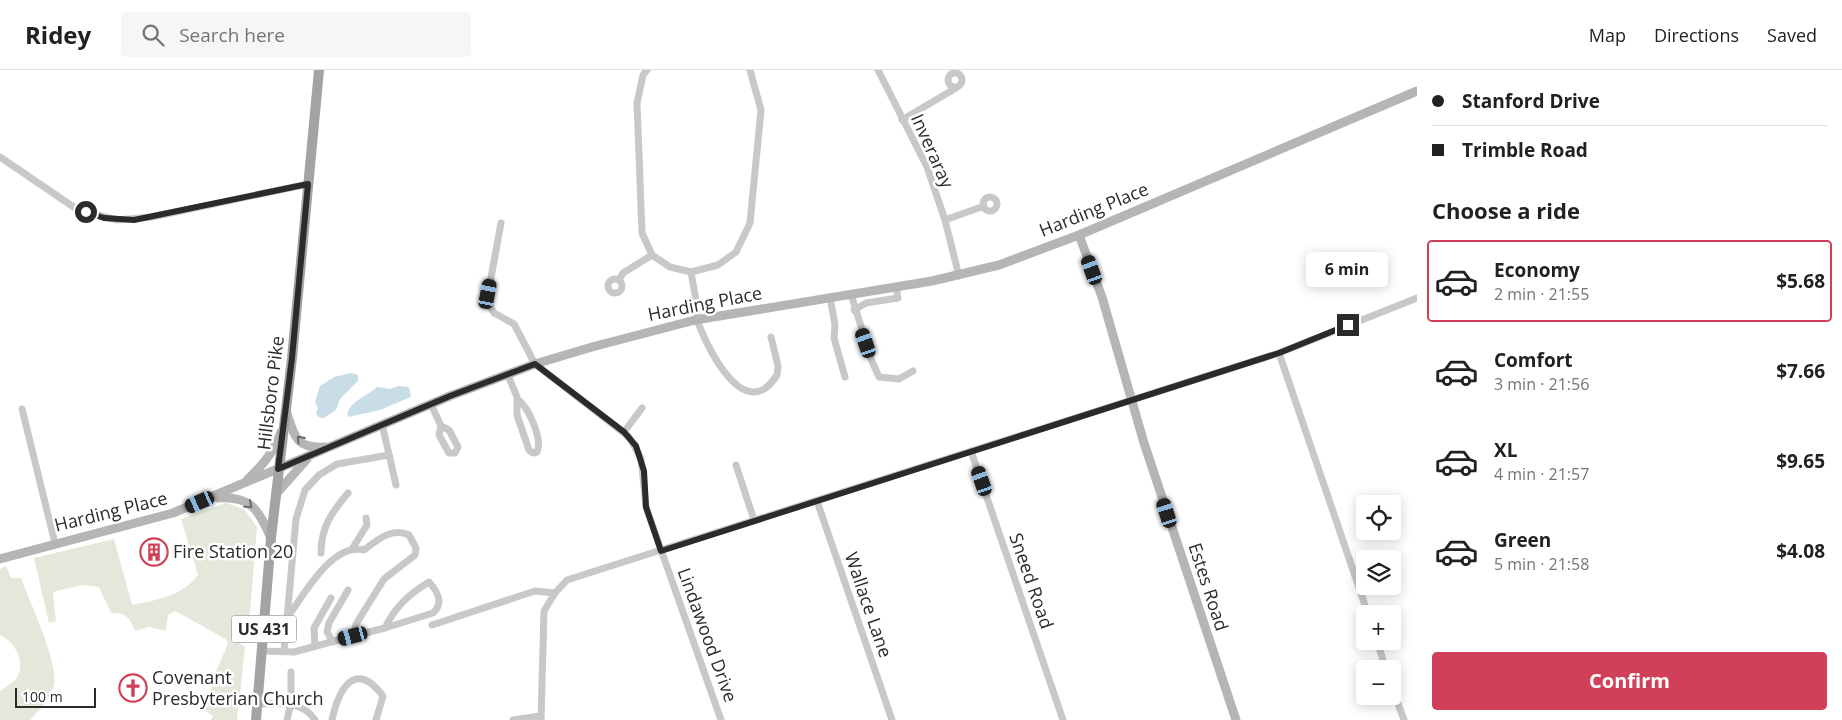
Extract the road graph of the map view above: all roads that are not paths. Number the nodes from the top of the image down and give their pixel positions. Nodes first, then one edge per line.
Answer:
1 (319, 70) edge
2 (647, 70) edge
3 (750, 70) edge
4 (878, 70) edge
5 (956, 88) dead end
6 (1417, 90) edge
7 (902, 120) junction
8 (0, 157) edge
9 (308, 184) junction
10 (984, 206) dead end
11 (945, 220) junction
12 (501, 223) dead end
13 (1079, 235) junction
14 (652, 255) junction
15 (691, 272) junction
16 (959, 276) junction
17 (619, 280) dead end
18 (896, 287) junction
19 (851, 294) junction
20 (830, 297) junction
21 (1417, 298) edge
22 (854, 310) junction
23 (697, 320) junction
24 (771, 337) dead end
25 (1279, 353) junction
26 (535, 364) junction
27 (913, 371) dead end
28 (508, 375) junction
29 (845, 377) dead end
30 (517, 399) junction
31 (1131, 399) junction
32 (431, 404) junction
33 (642, 408) dead end
34 (22, 409) dead end
35 (286, 409) junction
36 (382, 424) junction
37 (284, 425) junction
38 (441, 426) dead end
39 (624, 432) junction
40 (330, 446) junction
41 (971, 451) junction
42 (312, 454) junction
43 (389, 455) junction
44 (736, 465) dead end
45 (278, 469) junction
46 (396, 485) dead end
47 (240, 486) junction
48 (348, 492) dead end
49 (276, 494) junction
50 (210, 498) junction
51 (816, 501) junction
52 (366, 518) dead end
53 (754, 520) junction
54 (271, 538) junction
55 (55, 543) junction
56 (352, 549) junction
57 (661, 551) junction
58 (321, 553) dead end
59 (0, 559) edge
60 (348, 590) dead end
61 (555, 593) junction
62 (331, 598) dead end
63 (1365, 605) edge
64 (288, 616) junction
65 (432, 625) dead end
66 (385, 628) junction
67 (353, 636) junction
68 (333, 642) junction
69 (315, 646) junction
70 (262, 650) junction
71 (284, 651) junction
72 (291, 672) dead end
73 (291, 703) junction
74 (258, 704) junction
75 (1399, 705) edge
76 (541, 718) edge
77 (256, 720) edge
78 (287, 720) edge
79 (315, 720) edge
80 (332, 720) edge
81 (376, 720) edge
82 (513, 720) edge
83 (721, 720) edge
84 (892, 720) edge
85 (1064, 720) edge
86 (1236, 720) edge
87 (1404, 720) edge

1 - 9 main road, Hillsboro Pike / US 431
2 - 14 street
3 - 15 street
4 - 7 street, Inveraray
5 - 7 street
6 - 13 main road, Harding Place
7 - 11 street, Inveraray
8 - 9 street
9 - 35 main road, Hillsboro Pike / US 431
10 - 11 street
11 - 16 street, Inveraray
12 - 26 street
13 - 16 main road, Harding Place
13 - 31 main road, Estes Road
14 - 15 street
14 - 17 street
15 - 23 street
16 - 18 main road, Harding Place
18 - 19 main road, Harding Place
18 - 22 street
19 - 20 main road, Harding Place
19 - 22 street
20 - 23 main road, Harding Place
20 - 29 street
21 - 25 street
22 - 27 street
23 - 24 street
23 - 26 main road, Harding Place
25 - 31 street
25 - 63 street
26 - 28 main road, Harding Place
26 - 39 street, Lindawood Drive
28 - 30 street
28 - 32 main road, Harding Place
30 - 30 street
31 - 41 street
31 - 86 main road, Estes Road
32 - 36 main road, Harding Place
32 - 38 street
33 - 39 street
34 - 55 street
35 - 37 main road, Hillsboro Pike / US 431
40 -> 35 main road
36 - 40 main road, Harding Place
36 - 43 street
37 - 45 main road, Hillsboro Pike / US 431
37 - 47 main road
39 - 57 street, Lindawood Drive
40 - 42 main road, Harding Place
41 - 51 street
41 - 85 street, Sneed Road
42 - 45 main road, Harding Place
42 - 49 main road
43 - 46 street
43 - 64 street
44 - 53 street
45 - 47 main road, Harding Place
45 - 49 main road, Hillsboro Pike / US 431
47 - 50 main road, Harding Place
48 - 58 street
49 - 54 main road, Hillsboro Pike / US 431
50 -> 54 main road
50 - 55 main road, Harding Place
51 - 53 street
51 - 84 street, Wallace Lane
52 - 56 street
53 - 57 street
54 - 70 main road, Hillsboro Pike / US 431
55 - 59 main road, Harding Place
56 - 64 street
56 - 67 street
57 - 61 street
57 - 83 street, Lindawood Drive
60 - 68 street
61 - 65 street
61 - 76 street
62 - 69 street
64 - 71 street
66 - 66 street
66 - 67 street
67 - 68 street
68 - 69 street
69 - 71 street
70 - 71 street
70 - 74 main road, Hillsboro Pike / US 431
72 - 73 street
73 - 74 street
73 - 78 street
73 - 79 street
74 - 77 main road, Hillsboro Pike / US 431
75 - 87 street
76 - 82 street
80 - 81 street

